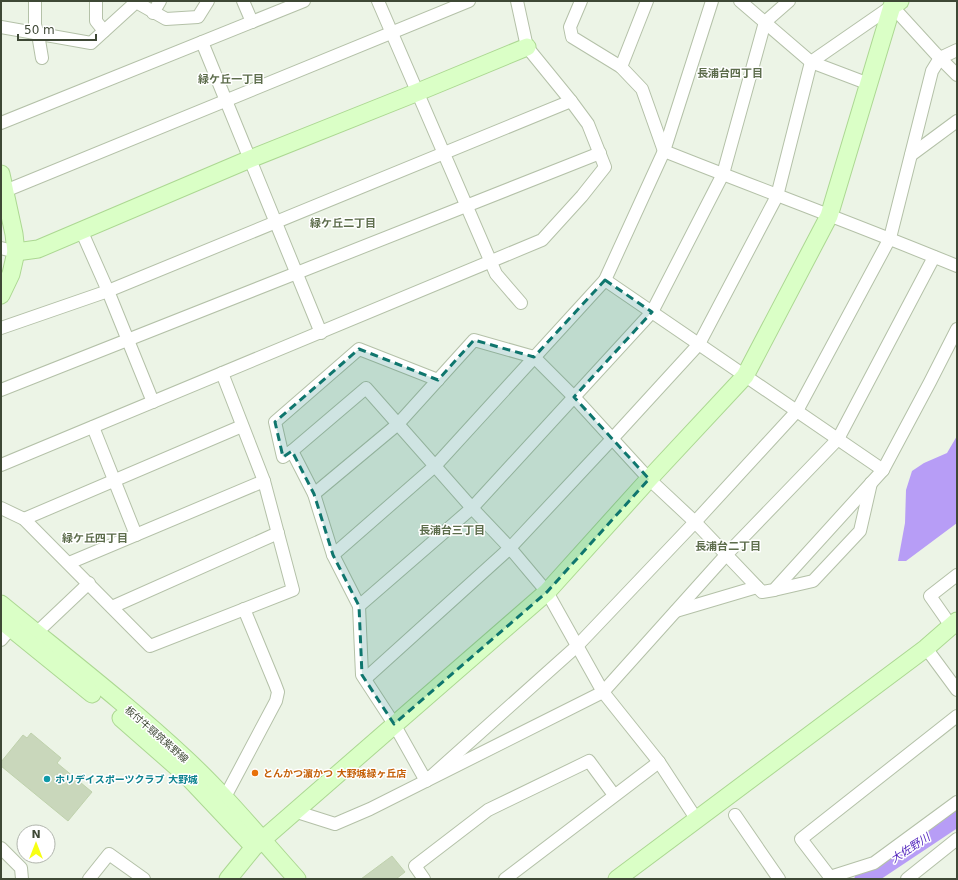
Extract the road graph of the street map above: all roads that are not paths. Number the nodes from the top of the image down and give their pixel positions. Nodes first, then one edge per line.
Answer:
1 (35, 1) edge
2 (96, 1) edge
3 (160, 1) edge
4 (208, 1) edge
5 (243, 1) edge
6 (304, 1) edge
7 (378, 1) edge
8 (469, 1) edge
9 (517, 1) edge
10 (581, 1) edge
11 (647, 1) edge
12 (712, 1) edge
13 (740, 1) edge
14 (789, 1) edge
15 (894, 3) edge
16 (153, 13) junction
17 (252, 22) junction
18 (765, 22) junction
19 (1, 27) edge
20 (104, 31) junction
21 (392, 33) junction
22 (38, 34) junction
23 (202, 42) junction
24 (527, 47) junction
25 (957, 50) edge
26 (42, 58) dead end
27 (940, 58) junction
28 (811, 62) junction
29 (621, 67) junction
30 (957, 75) edge
31 (869, 84) junction
32 (418, 92) junction
33 (226, 101) junction
34 (571, 101) junction
35 (957, 120) edge
36 (1, 123) edge
37 (664, 151) junction
38 (444, 153) junction
39 (600, 153) junction
40 (911, 155) junction
41 (250, 159) junction
42 (1, 174) edge
43 (723, 174) junction
44 (5, 191) junction
45 (777, 196) junction
46 (467, 206) junction
47 (829, 216) junction
48 (276, 222) junction
49 (81, 230) junction
50 (890, 238) junction
51 (8, 250) edge
52 (934, 257) junction
53 (491, 262) junction
54 (957, 266) edge
55 (296, 273) junction
56 (605, 280) junction
57 (108, 291) junction
58 (1, 295) edge
59 (521, 303) dead end
60 (652, 312) junction
61 (1, 328) edge
62 (957, 328) edge
63 (321, 332) junction
64 (128, 340) junction
65 (699, 344) junction
66 (534, 357) junction
67 (222, 374) junction
68 (745, 376) junction
69 (438, 380) junction
70 (1, 390) edge
71 (574, 397) junction
72 (153, 402) junction
73 (797, 411) junction
74 (398, 424) junction
75 (242, 426) junction
76 (93, 427) junction
77 (612, 439) junction
78 (838, 439) junction
79 (292, 451) junction
80 (1, 465) edge
81 (436, 465) junction
82 (883, 470) junction
83 (114, 480) junction
84 (649, 480) junction
85 (264, 481) junction
86 (871, 482) junction
87 (314, 494) junction
88 (1, 508) edge
89 (472, 508) junction
90 (24, 519) junction
91 (695, 522) junction
92 (278, 533) junction
93 (136, 535) junction
94 (510, 548) junction
95 (333, 555) junction
96 (726, 555) junction
97 (69, 564) junction
98 (957, 575) edge
99 (89, 583) junction
100 (757, 587) junction
101 (774, 590) junction
102 (547, 592) junction
103 (1, 604) edge
104 (359, 606) junction
105 (112, 607) junction
106 (244, 609) junction
107 (676, 611) junction
108 (954, 623) edge
109 (4, 630) edge
110 (31, 637) junction
111 (578, 646) junction
112 (926, 648) junction
113 (365, 679) junction
114 (957, 690) edge
115 (603, 692) junction
116 (957, 716) edge
117 (394, 724) junction
118 (659, 762) junction
119 (426, 782) junction
120 (614, 795) junction
121 (226, 798) junction
122 (957, 802) edge
123 (294, 811) junction
124 (735, 815) dead end
125 (697, 820) junction
126 (957, 839) edge
127 (258, 844) junction
128 (1, 848) edge
129 (22, 879) edge
130 (89, 879) edge
131 (144, 879) edge
132 (228, 879) edge
133 (282, 879) edge
134 (297, 879) edge
135 (424, 879) edge
136 (506, 879) edge
137 (617, 879) edge
138 (779, 879) edge
139 (907, 879) edge

1 - 22 street
2 - 20 street
3 - 16 street
4 - 16 street
5 - 17 street
6 - 17 street
7 - 21 street
8 - 21 street
9 - 24 street
10 - 29 street
11 - 29 street
12 - 37 street
13 - 18 street
14 - 18 street
15 - 27 street
15 - 28 street
15 - 31 street
16 - 20 street
17 - 23 street
18 - 28 street
18 - 43 street
19 - 22 street
20 - 22 street
21 - 32 street
21 - 33 street
22 - 26 street
23 - 33 street
23 - 36 street
24 - 32 street
24 - 34 street
25 - 27 street
27 - 30 street
27 - 40 street
28 - 31 street
28 - 45 street
29 - 37 street
31 - 47 street
32 - 38 street
32 - 41 street
33 - 41 street
33 - 44 street
34 - 38 street
34 - 39 street
35 - 40 street
37 - 43 street
37 - 56 street
38 - 46 street
38 - 48 street
39 - 46 street
39 - 53 street
40 - 50 street
41 - 48 street
41 - 49 street
42 - 44 street
43 - 45 street
43 - 60 street
44 - 51 street
45 - 47 street
45 - 65 street
46 - 53 street
46 - 55 street
47 - 50 street
47 - 68 street
48 - 55 street
48 - 57 street
49 - 51 street
49 - 57 street
50 - 52 street
50 - 73 street
51 - 58 street
52 - 54 street
52 - 78 street
53 - 59 street
53 - 63 street
55 - 63 street
55 - 64 street
56 - 60 street
56 - 66 street
57 - 61 street
57 - 64 street
60 - 65 street
60 - 71 street
62 - 82 street
63 - 67 street
64 - 70 street
64 - 72 street
65 - 68 street
65 - 77 street
66 - 69 street
66 - 71 street
66 - 81 street
67 - 72 street
67 - 75 street
68 - 73 street
68 - 84 street
69 - 74 street
69 - 79 street
71 - 77 street
71 - 89 street
72 - 76 street
73 - 78 street
73 - 91 street
74 - 79 street
74 - 81 street
74 - 87 street
75 - 83 street
75 - 85 street
76 - 80 street
76 - 83 street
77 - 84 street
77 - 94 street
78 - 82 street
78 - 96 street
79 - 87 street
81 - 89 street
81 - 95 street
82 - 86 street
83 - 90 street
83 - 93 street
84 - 91 street
84 - 102 street
85 - 92 street
85 - 93 street
86 - 101 street
86 - 101 street
87 - 95 street
88 - 90 street
89 - 94 street
89 - 104 street
90 - 97 street
91 - 96 street
91 - 111 street
92 - 105 street
92 - 106 street
93 - 97 street
94 - 102 street
94 - 113 street
95 - 104 street
96 - 100 street
96 - 107 street
97 - 99 street
98 - 108 street
99 - 105 street
99 - 110 street
100 - 101 street
100 - 107 street
102 - 111 street
102 - 117 street
103 - 110 street, 板付牛頸筑紫野線
104 - 113 street
105 - 106 street
106 - 121 street
107 - 115 street
108 - 112 street
109 - 110 street, 板付牛頸筑紫野線
110 - 121 street, 板付牛頸筑紫野線
110 - 127 street, 板付牛頸筑紫野線
111 - 115 street
111 - 119 street
112 - 114 street
112 - 125 street
113 - 117 street
115 - 118 street
115 - 119 street
116 - 122 street
117 - 119 street
117 - 123 street
118 - 120 street
118 - 125 street
119 - 123 street
120 - 135 street
120 - 136 street
121 - 127 street, 板付牛頸筑紫野線
123 - 127 street
124 - 138 street
125 - 137 street
126 - 139 street
127 - 132 street
127 - 133 street, 板付牛頸筑紫野線
127 - 134 street, 板付牛頸筑紫野線
128 - 129 street
130 - 131 street

